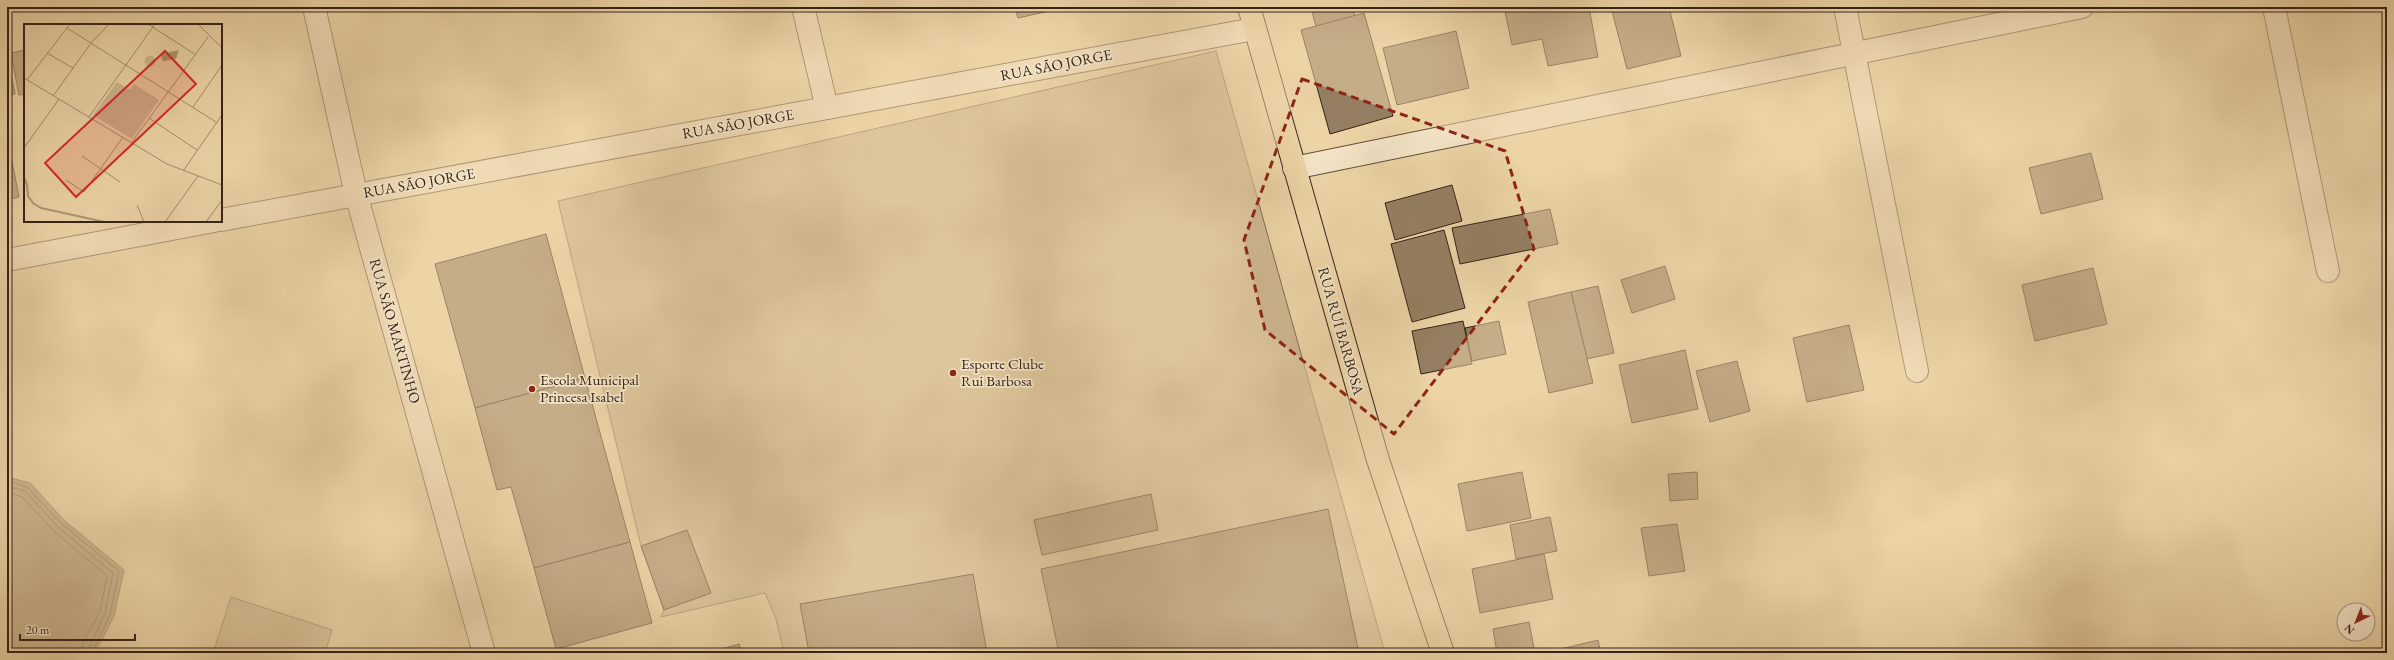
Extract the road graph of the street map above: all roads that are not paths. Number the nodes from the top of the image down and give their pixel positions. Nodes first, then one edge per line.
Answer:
1 (314, 7) edge
2 (803, 7) edge
3 (1249, 7) edge
4 (1845, 7) edge
5 (2082, 7) edge
6 (2274, 7) edge
7 (1254, 28) junction
8 (1855, 53) junction
9 (827, 108) junction
10 (1294, 168) junction
11 (356, 194) junction
12 (222, 220) edge
13 (209, 222) edge
14 (7, 260) edge
15 (2328, 271) dead end
16 (1917, 371) dead end
17 (484, 653) edge
18 (1443, 653) edge

1 - 11 street, RUA SÃO MARTINHO
2 - 9 street
3 - 7 main road, RUA RUÍ BARBOSA
4 - 8 street
5 - 8 street
6 - 15 street
7 - 9 street, RUA SÃO JORGE
7 - 10 main road, RUA RUÍ BARBOSA
8 - 10 street
8 - 16 street
9 - 11 street, RUA SÃO JORGE
10 - 18 main road, RUA RUÍ BARBOSA
11 - 12 street, RUA SÃO JORGE
11 - 17 street, RUA SÃO MARTINHO
13 - 14 street

